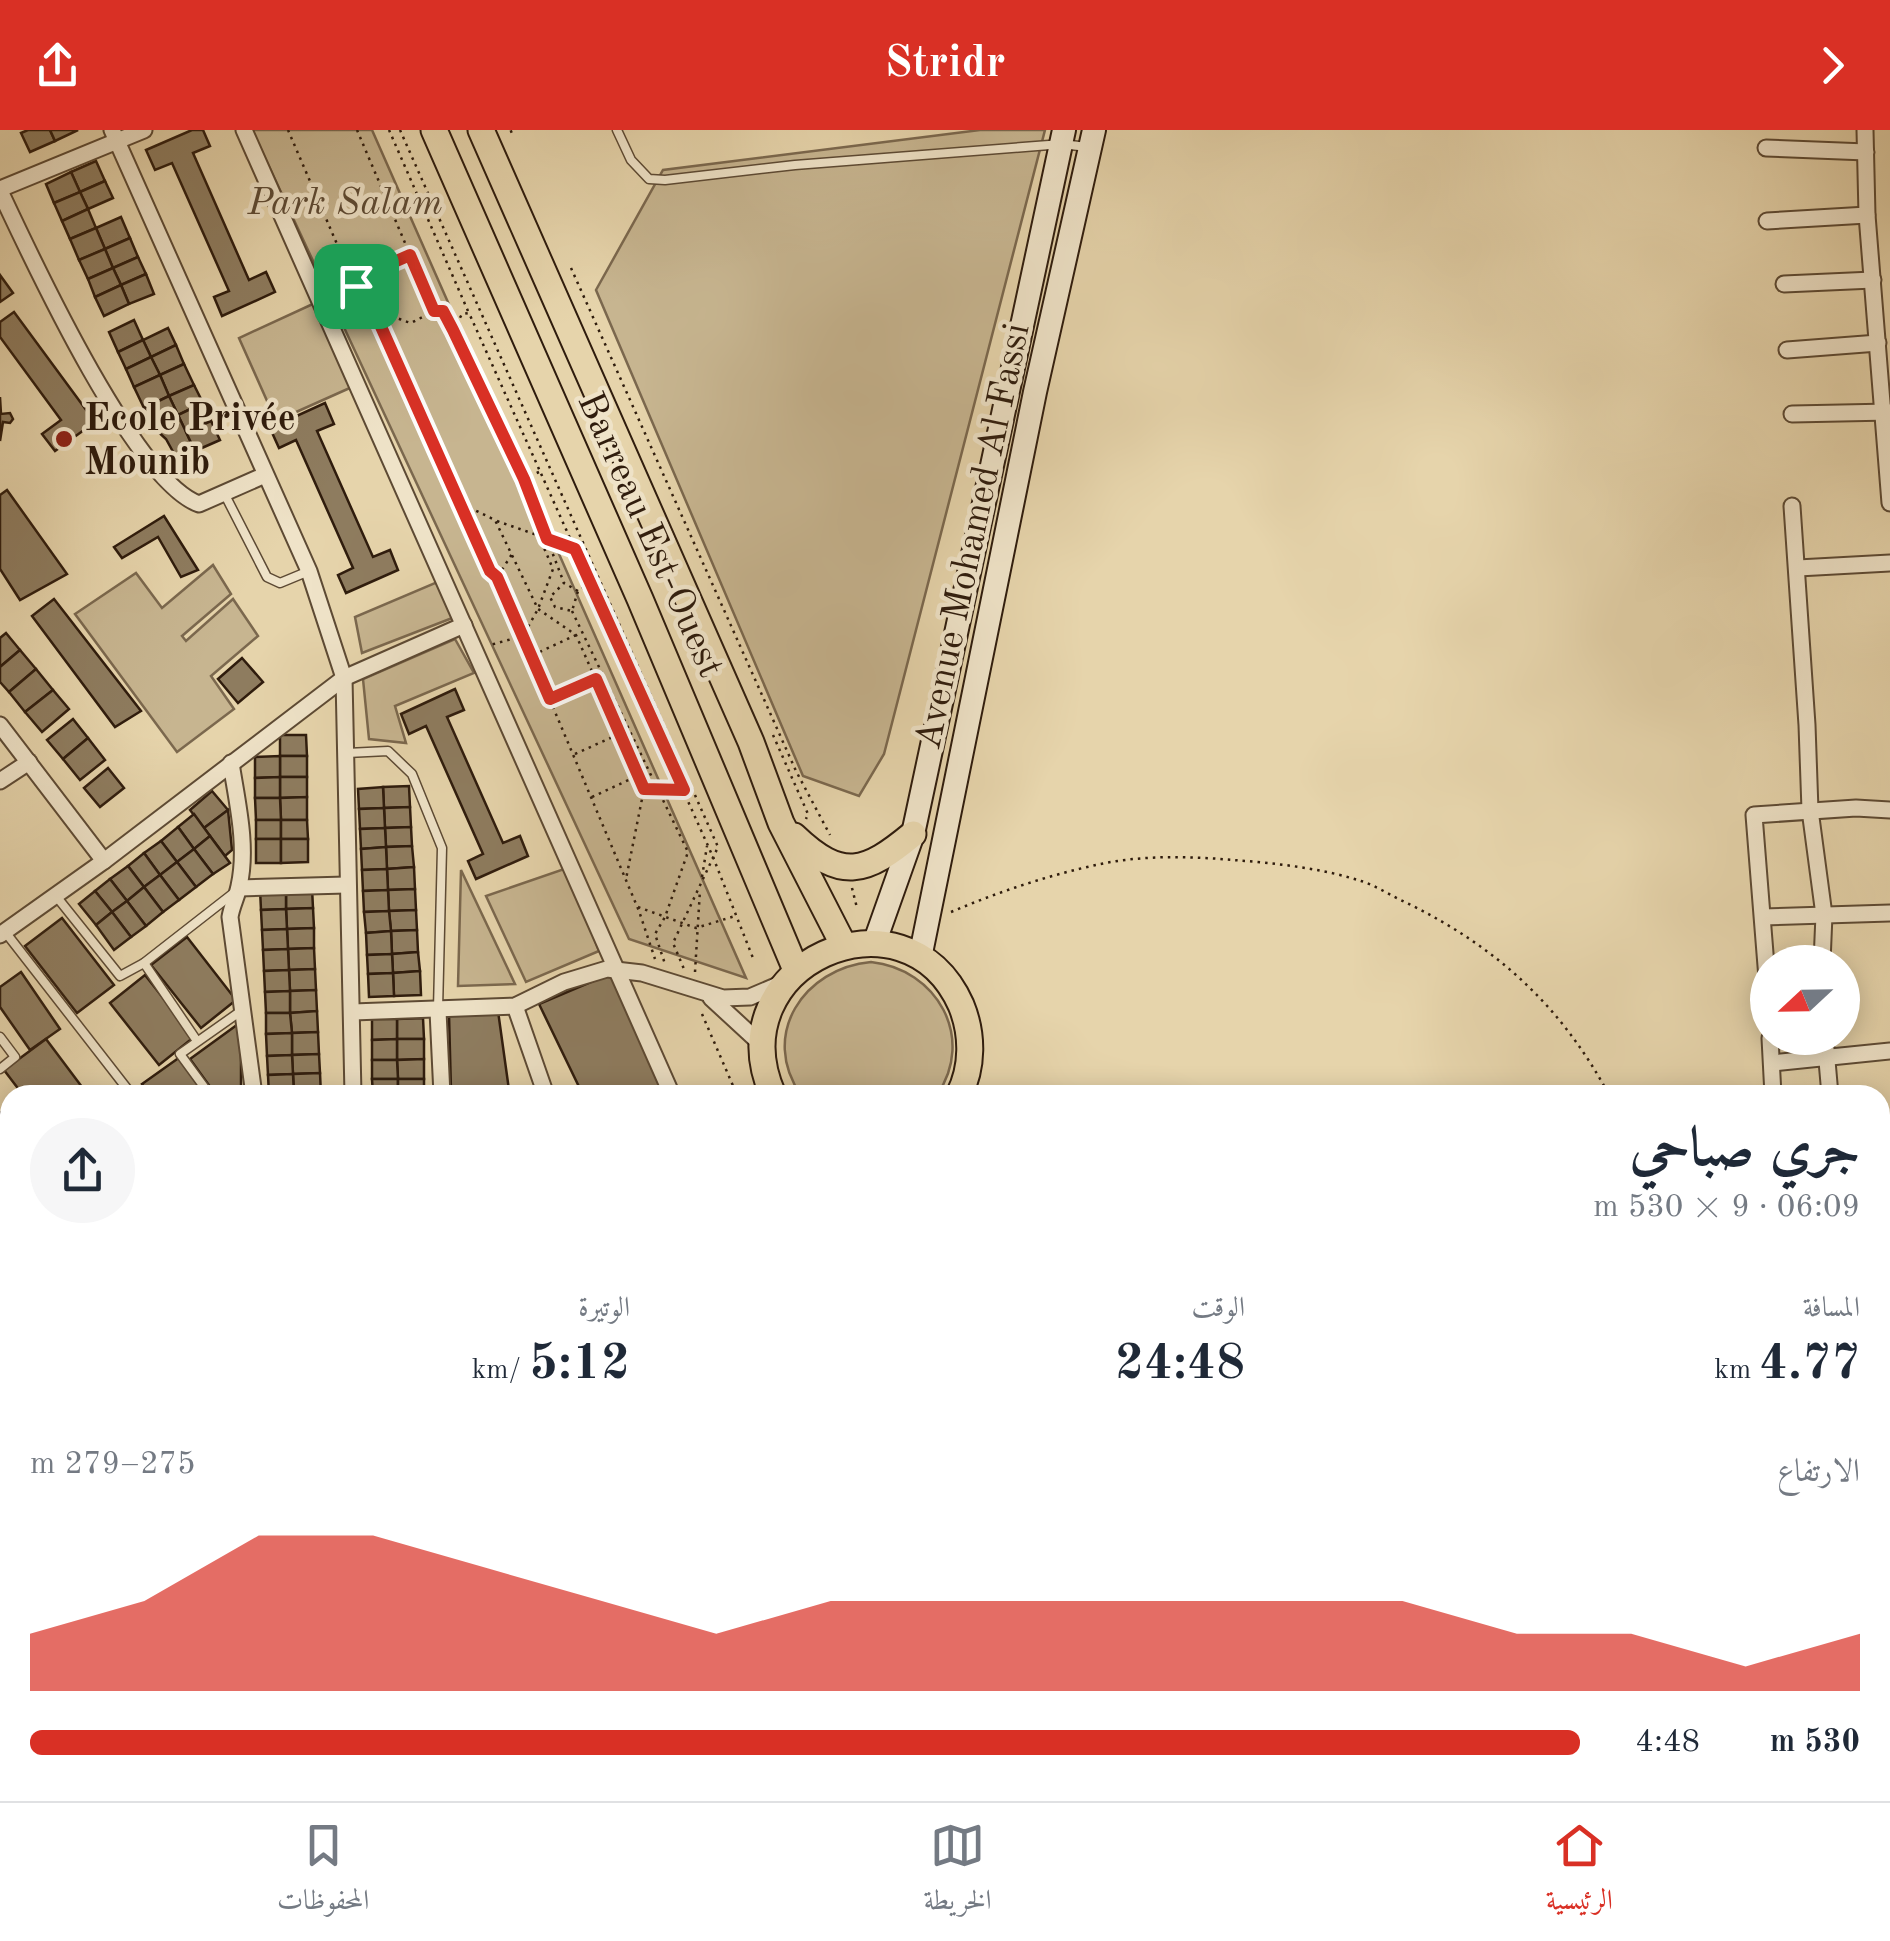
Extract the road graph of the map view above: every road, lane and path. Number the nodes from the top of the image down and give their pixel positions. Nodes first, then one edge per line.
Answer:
1 (144, 130) edge
2 (244, 130) edge
3 (288, 130) edge
4 (357, 130) edge
5 (389, 130) edge
6 (400, 130) edge
7 (434, 130) edge
8 (480, 130) edge
9 (617, 130) edge
10 (1865, 130) edge
11 (114, 136) edge
12 (1063, 137) edge
13 (1092, 139) edge
14 (1766, 148) dead end
15 (1866, 152) junction
16 (0, 191) edge
17 (1868, 214) junction
18 (1767, 220) dead end
19 (1870, 246) junction
20 (1890, 246) edge
21 (410, 255) junction
22 (571, 268) dead end
23 (353, 280) junction
24 (1873, 280) junction
25 (1784, 284) dead end
26 (370, 302) junction
27 (434, 311) junction
28 (468, 313) junction
29 (453, 330) junction
30 (1878, 343) junction
31 (1787, 350) dead end
32 (1886, 413) edge
33 (1792, 414) dead end
34 (541, 472) junction
35 (265, 475) junction
36 (524, 479) junction
37 (224, 494) junction
38 (456, 501) junction
39 (1890, 503) edge
40 (1792, 506) dead end
41 (496, 520) junction
42 (539, 536) junction
43 (547, 539) junction
44 (575, 549) junction
45 (512, 554) junction
46 (1890, 563) edge
47 (1798, 568) junction
48 (310, 571) junction
49 (497, 577) junction
50 (564, 583) junction
51 (591, 583) junction
52 (578, 591) junction
53 (538, 609) junction
54 (572, 611) junction
55 (464, 625) junction
56 (576, 635) junction
57 (523, 636) junction
58 (474, 650) junction
59 (532, 655) junction
60 (344, 678) junction
61 (596, 679) junction
62 (550, 699) junction
63 (0, 725) edge
64 (620, 734) junction
65 (343, 754) junction
66 (573, 755) junction
67 (29, 762) junction
68 (232, 763) junction
69 (638, 776) junction
70 (0, 781) edge
71 (644, 789) junction
72 (657, 789) junction
73 (684, 790) junction
74 (591, 797) junction
75 (1810, 810) junction
76 (1890, 810) edge
77 (781, 823) junction
78 (913, 834) junction
79 (830, 836) dead end
80 (708, 844) junction
81 (713, 857) junction
82 (104, 861) junction
83 (848, 869) junction
84 (626, 880) junction
85 (701, 884) junction
86 (346, 885) junction
87 (239, 888) junction
88 (56, 896) junction
89 (637, 907) junction
90 (857, 908) dead end
91 (1890, 913) edge
92 (736, 915) junction
93 (1824, 915) junction
94 (664, 917) junction
95 (1763, 917) junction
96 (926, 922) junction
97 (683, 924) junction
98 (696, 928) junction
99 (3, 934) edge
100 (874, 944) junction
101 (1765, 945) edge
102 (1823, 945) edge
103 (844, 946) junction
104 (752, 958) dead end
105 (920, 958) junction
106 (144, 963) junction
107 (676, 971) dead end
108 (614, 972) junction
109 (790, 976) junction
110 (696, 988) junction
111 (514, 1006) junction
112 (244, 1010) junction
113 (438, 1010) junction
114 (352, 1012) junction
115 (0, 1037) edge
116 (197, 1041) junction
117 (762, 1045) junction
118 (1890, 1052) edge
119 (1771, 1055) edge
120 (1826, 1056) junction
121 (1772, 1063) junction
122 (0, 1069) edge
123 (124, 1085) edge
124 (203, 1085) edge
125 (253, 1085) edge
126 (353, 1085) edge
127 (442, 1085) edge
128 (542, 1085) edge
129 (668, 1085) edge
130 (733, 1085) edge
131 (769, 1085) edge
132 (962, 1085) edge
133 (1603, 1085) edge
134 (1773, 1085) edge
135 (1829, 1085) edge

1 - 11 street
2 - 55 street
3 - 23 path
4 - 21 path
5 - 28 path
6 - 81 path
7 - 109 main road, Barreau Est-Ouest
8 - 77 main road, Barreau Est-Ouest
9 - 12 lane
10 - 15 street
11 - 16 street
11 - 35 street
12 - 13 lane
12 - 78 street, Avenue Mohamed Al Fassi
13 - 96 street, Avenue Mohamed Al Fassi
14 - 15 street
15 - 17 street
16 - 37 street
17 - 18 street
17 - 19 street
19 - 20 street
19 - 24 street
21 - 23 path
21 - 27 path
22 - 79 path
23 - 26 path
24 - 25 street
24 - 30 street
26 - 27 path
26 - 38 path
27 - 29 path
28 - 29 path
28 - 34 path
29 - 36 path
30 - 31 street
30 - 32 street
32 - 33 street
32 - 39 street
34 - 36 path
34 - 44 path
35 - 37 street
35 - 48 street
36 - 42 path
36 - 43 path
37 - 48 lane
38 - 41 path
38 - 49 path
40 - 47 street
41 - 42 path
41 - 45 path
42 - 43 path
42 - 53 path
43 - 44 path
43 - 50 path
44 - 51 path
45 - 49 path
45 - 53 path
46 - 47 street
47 - 75 street
48 - 60 street
49 - 57 path
50 - 52 path
50 - 54 path
51 - 52 path
51 - 73 path
52 - 54 path
53 - 56 path
53 - 57 path
54 - 72 path
55 - 58 street
55 - 60 street
56 - 59 path
56 - 61 path
57 - 58 path
57 - 59 path
58 - 108 street
59 - 62 path
60 - 65 street
60 - 68 street
61 - 62 path
61 - 64 path
62 - 66 path
63 - 67 street
64 - 66 path
64 - 69 path
65 - 86 street
65 - 113 lane
66 - 74 path
67 - 70 street
67 - 82 street
68 - 82 street
68 - 87 street
69 - 71 path
69 - 74 path
71 - 72 path
71 - 84 path
72 - 73 path
72 - 94 path
73 - 80 path
74 - 84 path
75 - 76 street
75 - 93 street
75 - 95 street
77 - 83 main road
77 - 103 main road, Barreau Est-Ouest
78 - 83 main road
78 - 100 street, Avenue Mohamed Al Fassi
80 - 81 path
80 - 85 path
81 - 85 path
81 - 92 path
82 - 88 street
83 - 90 path
84 - 89 path
85 - 97 path
85 - 98 path
86 - 87 street
86 - 114 street
87 - 106 lane
87 - 112 street
88 - 99 street
88 - 106 lane
89 - 94 path
89 - 94 path
91 - 93 street
92 - 98 path
92 - 104 path
93 - 95 street
93 - 102 street
94 - 97 path
95 - 101 street
96 - 105 street, Avenue Mohamed Al Fassi
96 - 133 path
97 - 98 path
97 - 110 path
98 - 110 path
99 - 123 lane
100 - 103 main road
100 - 105 main road
103 - 109 main road
105 - 132 main road
106 - 116 lane
107 - 110 path
108 - 110 street
108 - 111 street
108 - 129 street
109 - 110 street
109 - 117 main road
110 - 117 street
110 - 130 path
111 - 113 street
111 - 128 street
112 - 116 lane
112 - 125 street
113 - 114 street
113 - 127 street
114 - 126 street
115 - 122 lane
116 - 124 lane
117 - 131 main road
118 - 120 street
119 - 121 street
120 - 121 street
120 - 135 street
121 - 134 street

